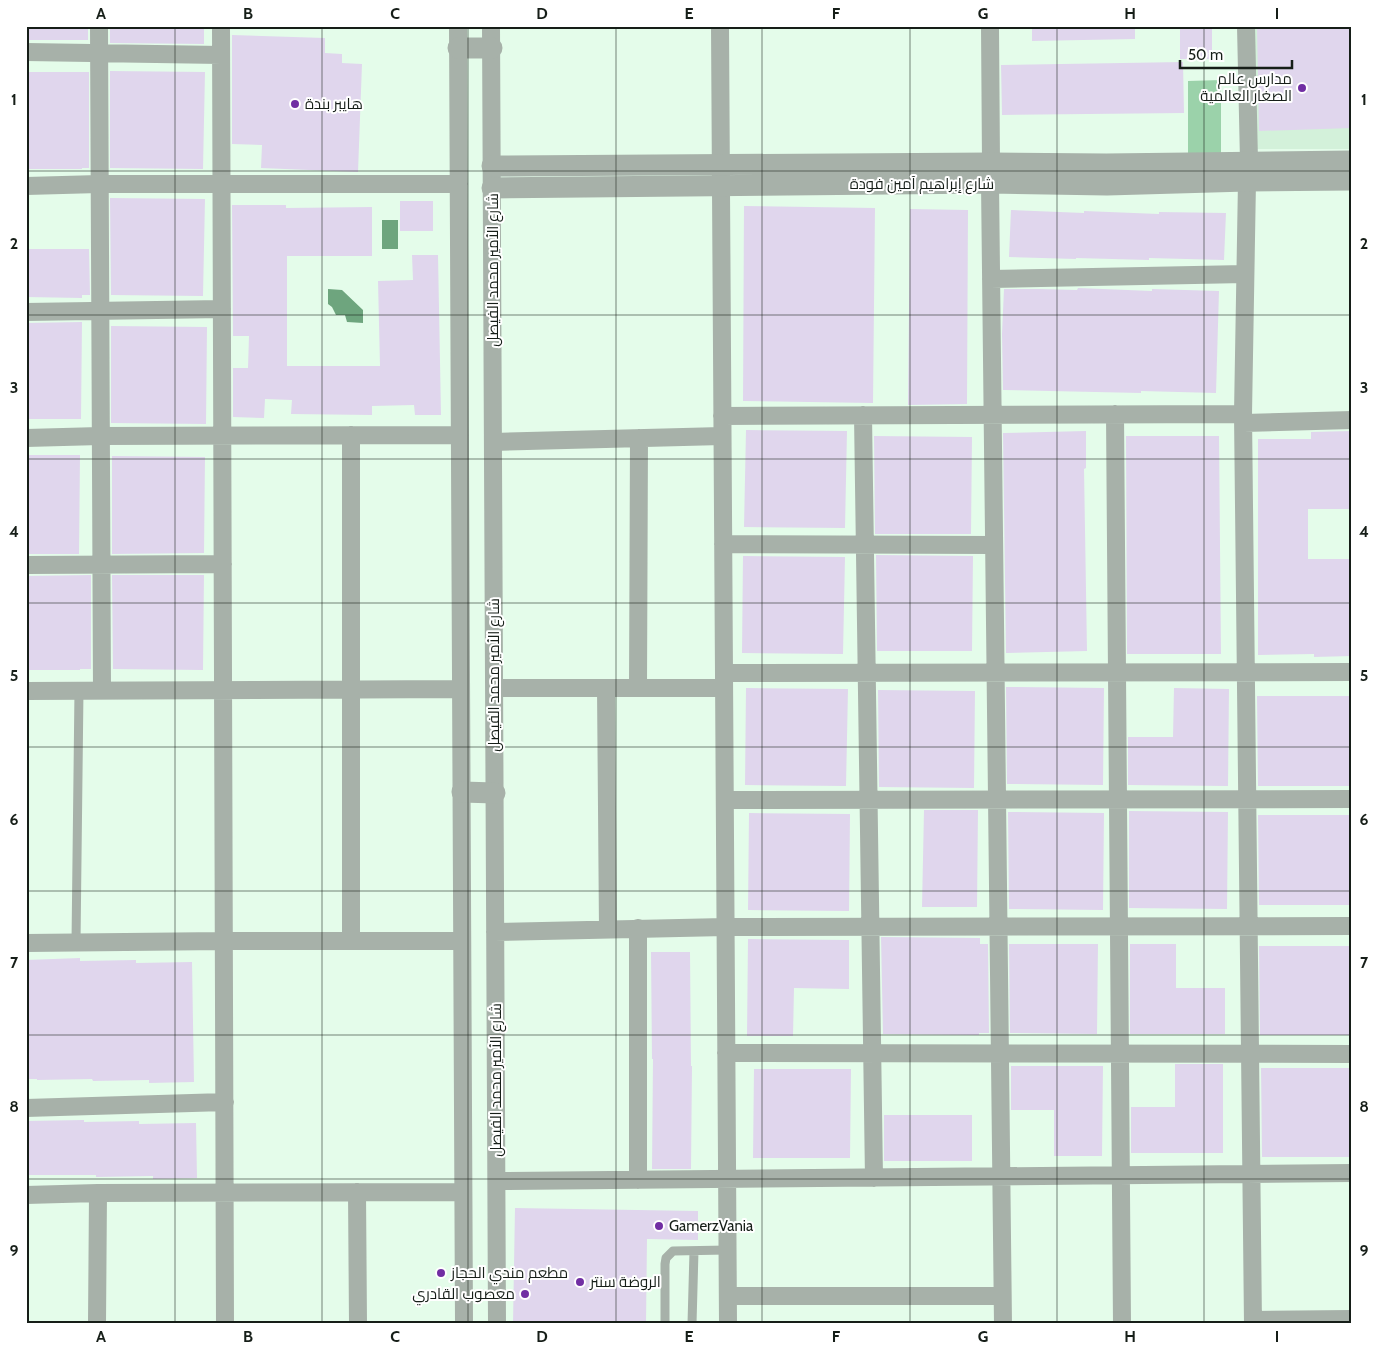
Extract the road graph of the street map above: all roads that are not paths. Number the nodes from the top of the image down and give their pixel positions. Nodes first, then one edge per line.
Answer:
1 (99, 26) edge
2 (221, 26) edge
3 (458, 26) edge
4 (491, 26) edge
5 (720, 26) edge
6 (990, 26) edge
7 (1246, 26) edge
8 (458, 48) junction
9 (492, 48) junction
10 (26, 52) edge
11 (99, 53) junction
12 (221, 55) junction
13 (1352, 161) edge
14 (721, 164) junction
15 (1106, 164) junction
16 (648, 165) junction
17 (492, 166) junction
18 (1248, 171) junction
19 (991, 173) junction
20 (1352, 180) edge
21 (99, 184) junction
22 (222, 184) junction
23 (459, 184) junction
24 (1107, 185) junction
25 (26, 186) edge
26 (721, 186) junction
27 (648, 187) junction
28 (492, 188) junction
29 (1246, 274) junction
30 (991, 279) junction
31 (100, 310) junction
32 (222, 310) junction
33 (26, 312) edge
34 (1115, 414) junction
35 (863, 415) junction
36 (993, 415) junction
37 (722, 416) junction
38 (1244, 418) junction
39 (1352, 420) edge
40 (351, 435) junction
41 (460, 435) junction
42 (100, 436) junction
43 (222, 436) junction
44 (722, 436) junction
45 (26, 438) edge
46 (639, 438) junction
47 (493, 442) junction
48 (723, 544) junction
49 (865, 544) junction
50 (994, 545) junction
51 (101, 564) junction
52 (223, 564) junction
53 (26, 565) edge
54 (1117, 672) junction
55 (1246, 672) junction
56 (1352, 672) edge
57 (867, 673) junction
58 (996, 673) junction
59 (724, 681) junction
60 (494, 688) junction
61 (606, 688) junction
62 (638, 688) junction
63 (461, 689) junction
64 (78, 690) junction
65 (102, 690) junction
66 (223, 690) junction
67 (351, 690) junction
68 (26, 691) edge
69 (462, 792) junction
70 (495, 793) junction
71 (1118, 799) junction
72 (1248, 799) junction
73 (1352, 799) edge
74 (725, 800) junction
75 (868, 800) junction
76 (997, 800) junction
77 (1249, 926) junction
78 (1352, 926) edge
79 (726, 927) junction
80 (870, 927) junction
81 (998, 927) junction
82 (1119, 927) junction
83 (638, 928) junction
84 (608, 929) junction
85 (495, 932) junction
86 (224, 941) junction
87 (351, 941) junction
88 (462, 941) junction
89 (76, 943) junction
90 (26, 944) edge
91 (726, 1053) junction
92 (872, 1053) junction
93 (1000, 1053) junction
94 (1120, 1054) junction
95 (1250, 1054) junction
96 (1352, 1054) edge
97 (225, 1102) junction
98 (26, 1108) edge
99 (1352, 1173) edge
100 (1252, 1174) junction
101 (1121, 1176) junction
102 (1001, 1177) junction
103 (874, 1178) junction
104 (727, 1179) junction
105 (638, 1180) junction
106 (497, 1182) junction
107 (225, 1192) junction
108 (357, 1192) junction
109 (463, 1192) junction
110 (98, 1193) junction
111 (26, 1195) edge
112 (728, 1250) junction
113 (694, 1251) junction
114 (728, 1296) junction
115 (1002, 1296) junction
116 (1352, 1319) edge
117 (1253, 1322) edge
118 (97, 1324) edge
119 (226, 1324) edge
120 (358, 1324) edge
121 (464, 1324) edge
122 (497, 1324) edge
123 (665, 1324) edge
124 (692, 1324) edge
125 (728, 1324) edge
126 (1003, 1324) edge
127 (1122, 1324) edge

1 - 11 street
2 - 12 street
3 - 8 street
4 - 9 street, شارع الأمير محمد الفيصل
5 - 14 street
6 - 19 street
7 - 18 street
8 - 9 street
8 - 23 street
9 - 17 street, شارع الأمير محمد الفيصل
10 - 11 street
11 - 12 street
11 - 21 street
12 - 22 street
13 - 18 street, شارع إبراهيم آمين فودة
14 - 16 street, شارع إبراهيم آمين فودة
14 - 19 street, شارع إبراهيم آمين فودة
14 - 26 street
15 - 18 street, شارع إبراهيم آمين فودة
15 - 19 street, شارع إبراهيم آمين فودة
15 - 24 street
16 - 17 street, شارع إبراهيم آمين فودة
16 - 27 street
17 - 28 street, شارع الأمير محمد الفيصل
18 - 20 street, شارع إبراهيم آمين فودة
18 - 24 street, شارع إبراهيم آمين فودة
18 - 29 street
19 - 24 street, شارع إبراهيم آمين فودة
19 - 26 street, شارع إبراهيم آمين فودة
19 - 30 street
21 - 22 street
21 - 25 street
21 - 31 street
22 - 23 street
22 - 32 street
23 - 41 street
26 - 27 street, شارع إبراهيم آمين فودة
26 - 37 street
27 - 28 street, شارع إبراهيم آمين فودة
28 - 47 street, شارع الأمير محمد الفيصل
29 - 30 street
29 - 38 street
30 - 36 street
31 - 32 street
31 - 33 street
31 - 42 street
32 - 43 street
34 - 36 street
34 - 38 street
34 - 54 street
35 - 36 street
35 - 37 street
35 - 49 street
36 - 50 street
37 - 44 street
38 - 39 street
38 - 55 street
40 - 41 street
40 - 43 street
40 - 67 street
41 - 63 street
42 - 43 street
42 - 45 street
42 - 51 street
43 - 52 street
44 - 46 street
44 - 48 street
46 - 47 street
46 - 62 street
47 - 60 street, شارع الأمير محمد الفيصل
48 - 49 street
48 - 59 street
49 - 50 street
49 - 57 street
50 - 58 street
51 - 52 street
51 - 53 street
51 - 65 street
52 - 66 street
54 - 55 street
54 - 58 street
54 - 71 street
55 - 56 street
55 - 72 street
57 - 58 street
57 - 59 street
57 - 75 street
58 - 76 street
59 - 62 street
59 - 74 street
60 - 61 street
60 - 70 street, شارع الأمير محمد الفيصل
61 - 62 street
61 - 84 street
63 - 67 street
63 - 69 street
64 - 65 street
64 - 68 street
64 - 89 lane
65 - 66 street
66 - 67 street
66 - 86 street
67 - 87 street
69 - 70 street
69 - 88 street
70 - 85 street, شارع الأمير محمد الفيصل
71 - 72 street
71 - 76 street
71 - 82 street
72 - 73 street
72 - 77 street
74 - 75 street
74 - 79 street
75 - 76 street
75 - 80 street
76 - 81 street
77 - 78 street
77 - 82 street
77 - 95 street
79 - 80 street
79 - 83 street
79 - 91 street
80 - 81 street
80 - 92 street
81 - 82 street
81 - 93 street
82 - 94 street
83 - 84 street
83 - 105 street
84 - 85 street
85 - 106 street, شارع الأمير محمد الفيصل
86 - 87 street
86 - 89 street
86 - 97 street
87 - 88 street
88 - 109 street
89 - 90 street
91 - 92 street
91 - 104 street
92 - 93 street
92 - 103 street
93 - 94 street
93 - 102 street
94 - 95 street
94 - 101 street
95 - 96 street
95 - 100 street
97 - 98 street
97 - 107 street
99 - 100 street
100 - 101 street
100 - 117 street
101 - 102 street
101 - 127 street
102 - 103 street
102 - 115 street
103 - 104 street
104 - 105 street
104 - 112 street
105 - 106 street
106 - 122 street, شارع الأمير محمد الفيصل
107 - 108 street
107 - 110 street
107 - 119 street
108 - 109 street
108 - 120 street
109 - 121 street
110 - 111 street
110 - 118 street
112 - 113 lane
112 - 114 street
113 - 123 lane
113 - 124 lane
114 - 115 street
114 - 125 street
115 - 126 street
116 - 117 street

